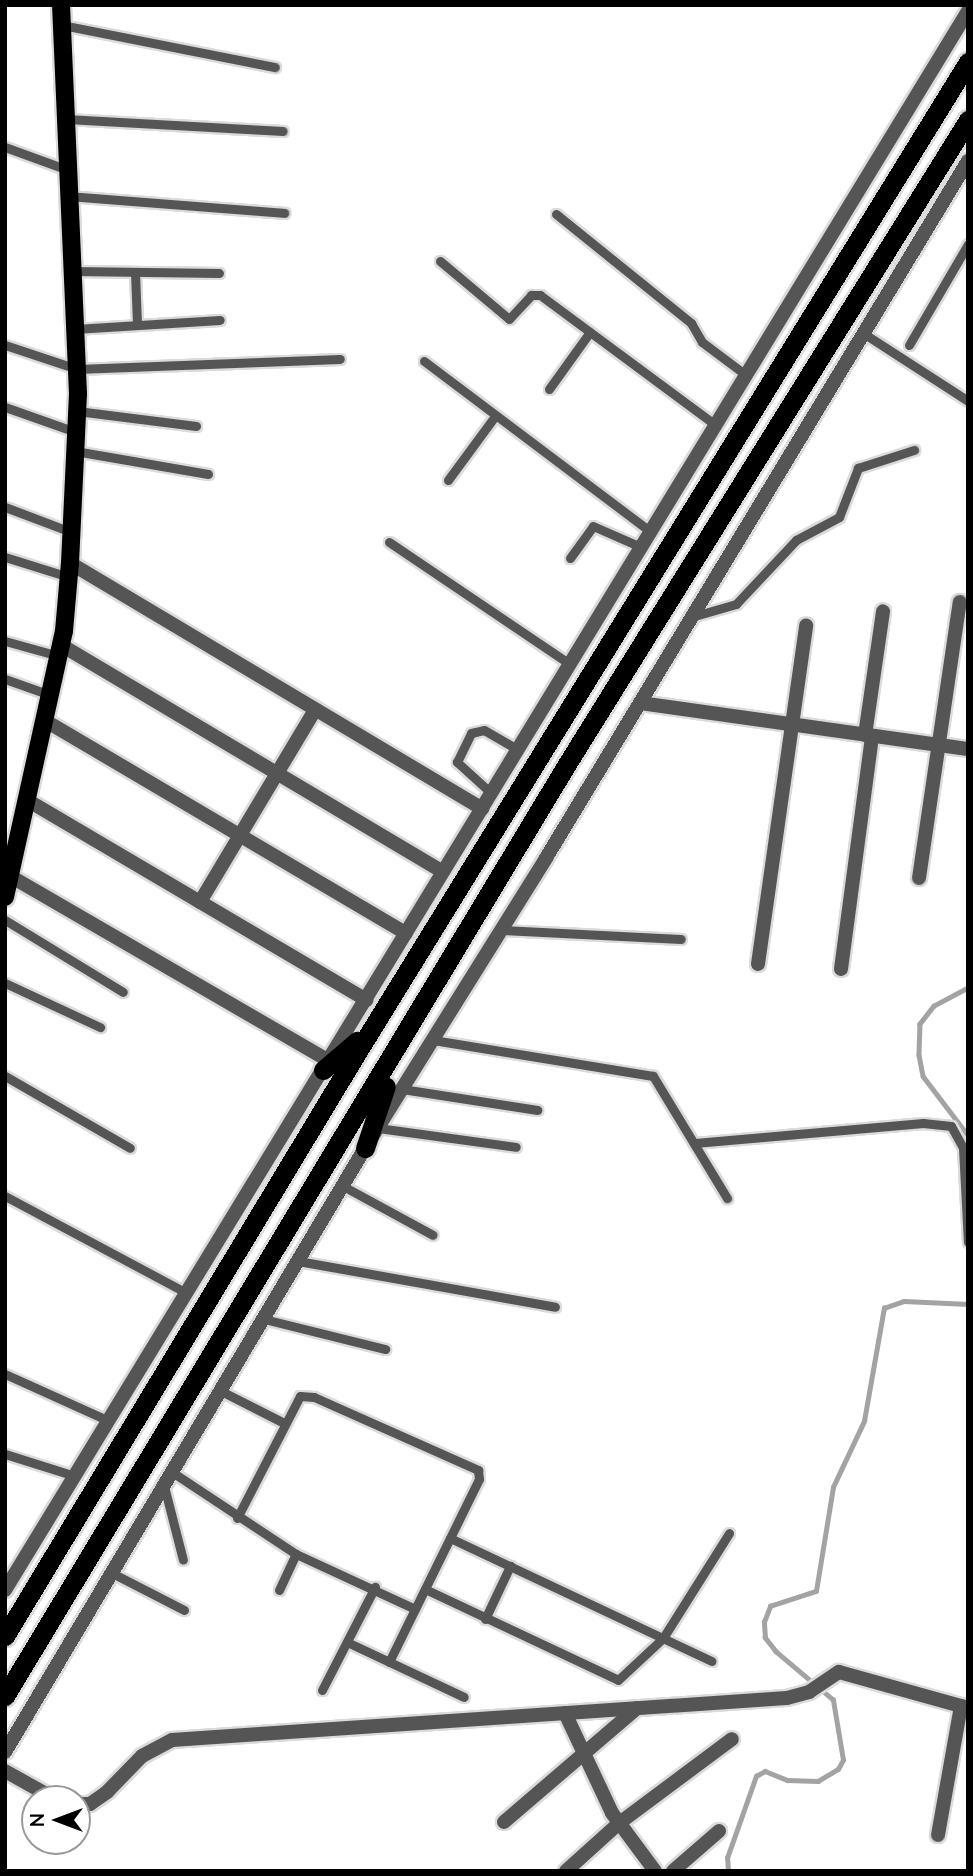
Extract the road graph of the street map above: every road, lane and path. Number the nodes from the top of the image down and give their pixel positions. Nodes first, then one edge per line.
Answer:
1 (61, 5) edge
2 (968, 11) edge
3 (62, 25) junction
4 (968, 62) edge
5 (275, 67) dead end
6 (66, 120) junction
7 (968, 120) edge
8 (283, 131) dead end
9 (5, 147) edge
10 (968, 162) edge
11 (68, 170) junction
12 (69, 196) junction
13 (284, 213) dead end
14 (556, 214) dead end
15 (968, 244) edge
16 (440, 261) dead end
17 (72, 271) junction
18 (135, 272) junction
19 (219, 273) dead end
20 (220, 320) dead end
21 (137, 325) junction
22 (75, 329) junction
23 (590, 332) junction
24 (863, 332) junction
25 (5, 345) edge
26 (909, 345) dead end
27 (341, 359) dead end
28 (424, 361) dead end
29 (77, 369) junction
30 (746, 375) junction
31 (549, 389) dead end
32 (968, 401) edge
33 (5, 407) edge
34 (77, 411) junction
35 (495, 416) junction
36 (716, 425) junction
37 (195, 426) dead end
38 (76, 432) junction
39 (914, 450) dead end
40 (75, 451) junction
41 (208, 474) dead end
42 (448, 480) dead end
43 (5, 508) edge
44 (71, 532) junction
45 (651, 532) junction
46 (389, 542) dead end
47 (641, 547) junction
48 (5, 557) edge
49 (570, 558) dead end
50 (69, 570) junction
51 (960, 602) dead end
52 (883, 611) dead end
53 (691, 617) junction
54 (806, 625) dead end
55 (5, 641) edge
56 (60, 650) junction
57 (961, 660) edge
58 (570, 664) junction
59 (5, 679) edge
60 (50, 695) junction
61 (640, 703) junction
62 (316, 710) junction
63 (44, 720) junction
64 (790, 724) junction
65 (868, 735) junction
66 (942, 746) junction
67 (517, 749) junction
68 (968, 750) edge
69 (277, 774) junction
70 (490, 792) junction
71 (27, 800) junction
72 (482, 809) junction
73 (240, 835) junction
74 (12, 839) edge
75 (443, 872) junction
76 (10, 876) junction
77 (919, 878) dead end
78 (5, 897) edge
79 (200, 902) junction
80 (5, 920) edge
81 (502, 930) junction
82 (407, 933) junction
83 (681, 939) dead end
84 (758, 964) dead end
85 (841, 970) dead end
86 (5, 983) edge
87 (122, 992) dead end
88 (366, 1000) junction
89 (100, 1027) dead end
90 (372, 1029) junction
91 (433, 1040) junction
92 (397, 1052) junction
93 (326, 1065) junction
94 (5, 1076) edge
95 (402, 1089) junction
96 (537, 1110) dead end
97 (378, 1128) junction
98 (695, 1143) junction
99 (516, 1147) dead end
100 (130, 1148) dead end
101 (365, 1148) junction
102 (343, 1186) junction
103 (5, 1196) edge
104 (727, 1198) dead end
105 (433, 1235) dead end
106 (968, 1242) edge
107 (298, 1261) junction
108 (187, 1293) junction
109 (555, 1307) dead end
110 (264, 1319) junction
111 (385, 1349) dead end
112 (5, 1374) edge
113 (220, 1391) junction
114 (109, 1421) junction
115 (284, 1423) junction
116 (5, 1454) edge
117 (172, 1472) junction
118 (75, 1476) junction
119 (164, 1486) junction
120 (237, 1518) junction
121 (729, 1533) dead end
122 (450, 1538) junction
123 (296, 1553) junction
124 (183, 1560) dead end
125 (510, 1566) junction
126 (112, 1573) junction
127 (375, 1587) junction
128 (425, 1589) junction
129 (5, 1590) edge
130 (279, 1590) dead end
131 (415, 1609) junction
132 (184, 1610) dead end
133 (485, 1619) junction
134 (5, 1636) edge
135 (663, 1639) junction
136 (347, 1642) junction
137 (389, 1661) junction
138 (711, 1661) dead end
139 (322, 1690) dead end
140 (5, 1696) edge
141 (464, 1696) dead end
142 (965, 1707) edge
143 (637, 1708) junction
144 (565, 1713) junction
145 (732, 1739) dead end
146 (5, 1752) edge
147 (584, 1753) junction
148 (5, 1771) edge
149 (30, 1785) edge
150 (91, 1803) edge
151 (504, 1822) dead end
152 (618, 1824) junction
153 (719, 1831) dead end
154 (939, 1835) dead end
155 (566, 1871) edge
156 (656, 1871) edge
157 (673, 1871) edge

1 - 3 main road
2 - 30 street
3 - 5 lane
3 - 6 main road
4 - 90 highway
6 - 8 lane
6 - 11 main road
7 - 92 highway
9 - 11 lane
10 - 24 street
11 - 12 main road
12 - 13 lane
12 - 17 main road
14 - 30 lane
15 - 26 lane
16 - 23 lane
17 - 18 lane
17 - 22 main road
18 - 19 lane
18 - 21 lane
20 - 21 lane
21 - 22 lane
22 - 29 main road
23 - 31 lane
23 - 36 lane
24 - 32 lane
24 - 53 street
25 - 29 lane
27 - 29 lane
28 - 35 lane
29 - 34 main road
30 - 36 street
33 - 38 lane
34 - 37 lane
34 - 38 main road
35 - 42 lane
35 - 45 lane
36 - 45 street
38 - 40 main road
39 - 53 lane
40 - 41 lane
40 - 44 main road
43 - 44 lane
44 - 50 main road
45 - 47 street
46 - 58 lane
47 - 49 lane
47 - 58 street
48 - 50 lane
50 - 56 main road
50 - 62 street
51 - 57 street
52 - 65 street
53 - 61 street
54 - 64 street
55 - 56 lane
56 - 60 main road
56 - 69 street
57 - 66 street
58 - 67 street
59 - 60 lane
60 - 63 main road
61 - 64 street
61 - 81 street
62 - 69 street
62 - 72 street
63 - 71 main road
63 - 73 street
64 - 65 street
64 - 84 street
65 - 66 street
65 - 85 street
66 - 68 street
66 - 77 street
67 - 70 street
67 - 70 lane
69 - 73 street
69 - 75 street
70 - 72 street
71 - 74 main road
71 - 79 street
72 - 75 street
73 - 79 street
73 - 82 street
74 - 76 main road
75 - 82 street
76 - 78 main road
76 - 93 street
79 - 88 street
80 - 87 lane
81 - 83 lane
81 - 91 street
82 - 88 street
86 - 89 lane
88 - 93 street
90 - 93 highway
90 - 134 highway
91 - 95 street
91 - 98 lane
92 - 101 highway
92 - 140 highway
93 - 108 street
94 - 100 lane
95 - 96 lane
95 - 97 street
97 - 99 lane
97 - 101 street
98 - 104 lane
98 - 106 lane
101 - 102 street
102 - 105 lane
102 - 107 street
103 - 108 lane
107 - 109 lane
107 - 110 street
108 - 114 street
110 - 111 lane
110 - 113 street
112 - 114 lane
113 - 115 lane
113 - 117 street
114 - 118 street
115 - 120 lane
115 - 122 lane
116 - 118 lane
117 - 119 street
117 - 120 lane
118 - 129 street
119 - 124 lane
119 - 126 street
120 - 123 lane
121 - 135 lane
122 - 125 lane
122 - 128 lane
123 - 127 lane
123 - 130 lane
125 - 133 lane
125 - 135 lane
126 - 132 lane
126 - 146 street
127 - 131 lane
127 - 136 lane
128 - 131 lane
128 - 133 lane
131 - 137 lane
133 - 135 lane
135 - 138 lane
136 - 137 lane
136 - 139 lane
137 - 141 lane
142 - 143 street
142 - 154 street
143 - 144 street
143 - 147 street
144 - 147 street
144 - 150 street
145 - 152 street
147 - 151 street
147 - 152 street
148 - 149 street
152 - 155 street
152 - 156 street
153 - 157 street

